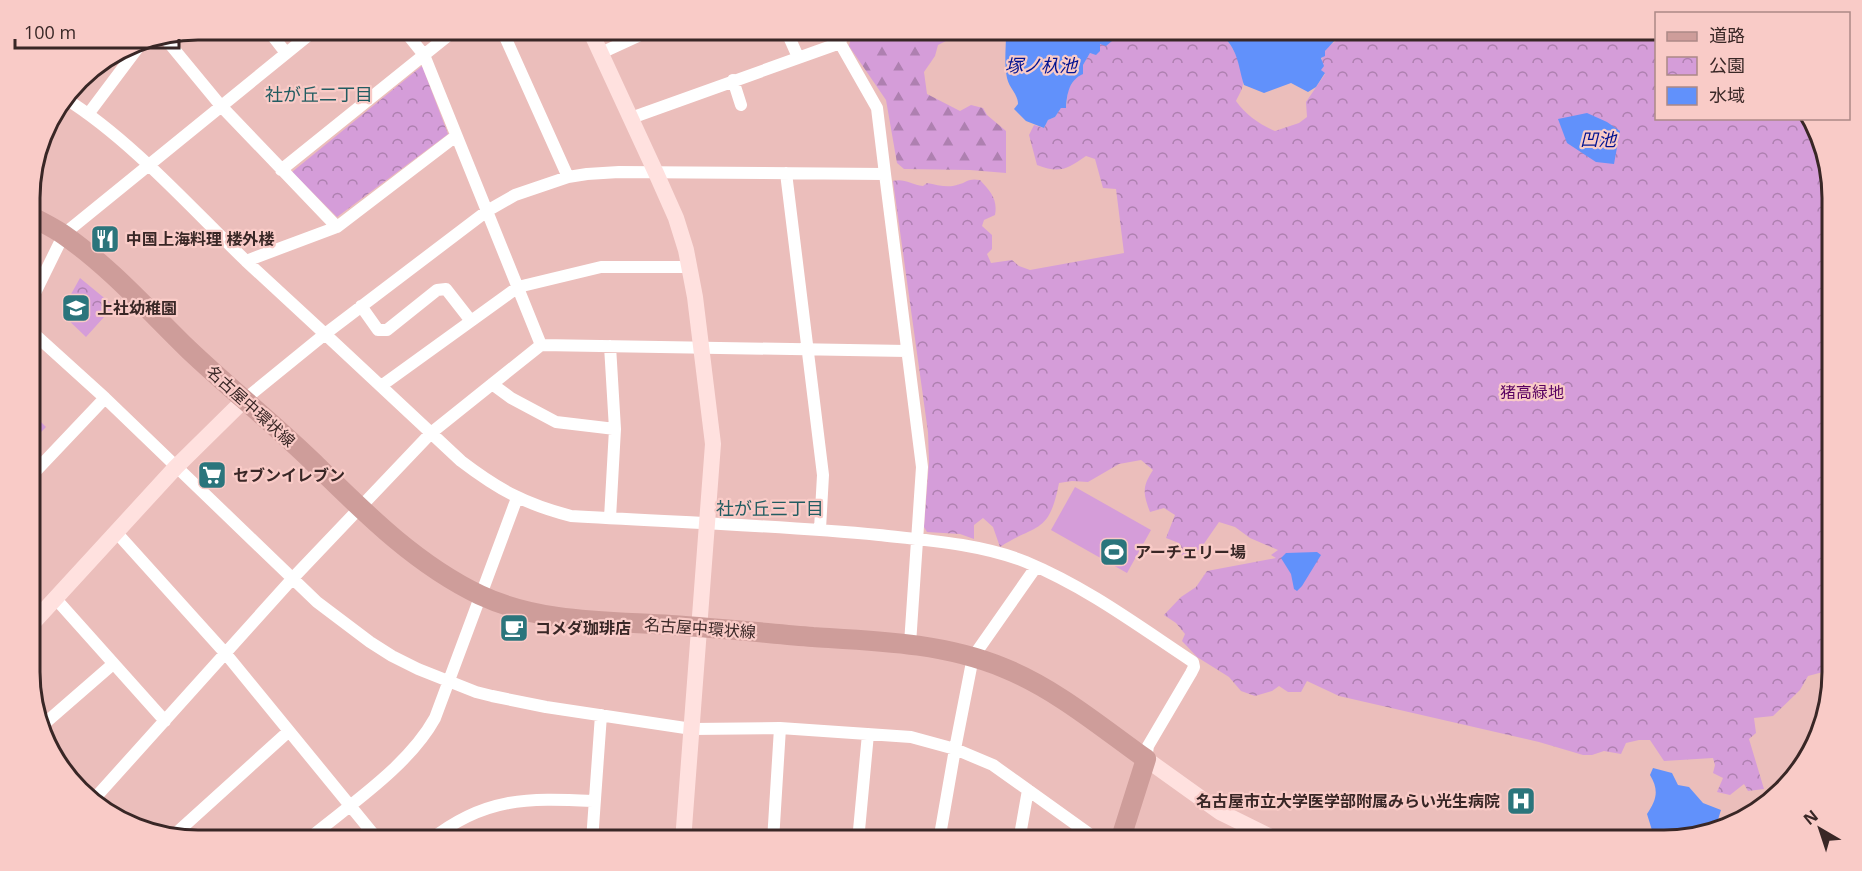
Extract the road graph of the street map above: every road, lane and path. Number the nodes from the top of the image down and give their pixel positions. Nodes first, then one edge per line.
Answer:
1 (276, 40) edge
2 (302, 40) edge
3 (412, 40) edge
4 (443, 40) edge
5 (506, 40) edge
6 (595, 40) edge
7 (629, 40) edge
8 (790, 40) edge
9 (841, 40) edge
10 (840, 43) junction
11 (169, 44) edge
12 (286, 53) junction
13 (601, 53) junction
14 (424, 55) junction
15 (132, 56) edge
16 (798, 57) junction
17 (733, 80) junction
18 (72, 103) edge
19 (741, 105) dead end
20 (220, 106) junction
21 (89, 113) junction
22 (631, 118) junction
23 (456, 136) junction
24 (148, 166) junction
25 (281, 170) junction
26 (656, 173) junction
27 (786, 173) junction
28 (885, 174) junction
29 (568, 177) junction
30 (487, 211) junction
31 (41, 222) edge
32 (337, 227) junction
33 (64, 234) junction
34 (246, 261) junction
35 (690, 267) junction
36 (41, 281) edge
37 (518, 287) junction
38 (361, 306) junction
39 (471, 321) junction
40 (325, 334) junction
41 (41, 340) edge
42 (541, 345) junction
43 (610, 345) junction
44 (700, 347) junction
45 (808, 349) junction
46 (907, 351) junction
47 (492, 384) junction
48 (381, 386) junction
49 (105, 398) junction
50 (244, 400) junction
51 (615, 429) junction
52 (431, 433) junction
53 (40, 466) edge
54 (176, 467) junction
55 (517, 498) junction
56 (360, 507) junction
57 (610, 518) junction
58 (706, 522) junction
59 (820, 529) junction
60 (116, 532) junction
61 (918, 539) junction
62 (1036, 567) junction
63 (294, 578) junction
64 (482, 596) junction
65 (55, 598) junction
66 (40, 615) edge
67 (700, 627) junction
68 (910, 644) junction
69 (226, 654) junction
70 (974, 657) junction
71 (113, 664) junction
72 (447, 682) junction
73 (600, 715) junction
74 (48, 720) edge
75 (165, 721) junction
76 (780, 728) junction
77 (692, 729) junction
78 (290, 731) junction
79 (868, 735) junction
80 (955, 749) junction
81 (1146, 759) junction
82 (1028, 790) junction
83 (98, 794) edge
84 (594, 801) junction
85 (350, 805) junction
86 (181, 829) edge
87 (319, 830) edge
88 (370, 830) edge
89 (446, 830) edge
90 (593, 830) edge
91 (684, 830) edge
92 (774, 830) edge
93 (859, 830) edge
94 (941, 830) edge
95 (1021, 830) edge
96 (1084, 830) edge
97 (1123, 830) edge
98 (1257, 830) edge

1 - 12 street
2 - 12 street
3 - 14 street
4 - 14 street
5 - 29 street
6 - 13 street
7 - 13 street
8 - 16 street
9 - 10 street
10 - 16 street
10 - 28 street
11 - 20 street
12 - 20 street
13 - 22 street
14 - 23 street
14 - 25 street
15 - 21 street
16 - 17 street
17 - 19 street
17 - 22 street
18 - 21 street
20 - 24 street
20 - 25 street
21 - 24 street
22 - 26 street
23 - 30 street
23 - 32 street
24 - 33 street
24 - 34 street
25 - 32 street
26 - 27 street
26 - 29 street
26 - 35 street
27 - 28 street
27 - 45 street
28 - 46 street
29 - 30 street
30 - 37 street
30 - 38 street
31 - 33 main road, 名古屋中環状線
32 - 34 street
33 - 36 street
33 - 50 main road, 名古屋中環状線
34 - 40 street
35 - 37 street
35 - 44 street
37 - 39 street
37 - 42 street
38 - 39 street
38 - 40 street
39 - 48 street
40 - 48 street
40 - 50 street
41 - 49 street
42 - 43 street
42 - 47 street
43 - 44 street
43 - 51 street
44 - 45 street
44 - 58 street
45 - 46 street
45 - 59 street
46 - 61 street
47 - 51 street
47 - 52 street
48 - 52 street
49 - 53 street
49 - 54 street
50 - 54 street
50 - 56 main road, 名古屋中環状線
51 - 57 street
52 - 55 street
52 - 56 street
54 - 60 street
54 - 63 street
55 - 57 street
55 - 64 street
56 - 63 street
56 - 64 main road, 名古屋中環状線
57 - 58 street
58 - 59 street
58 - 67 street
59 - 61 street
60 - 65 street
60 - 69 street
61 - 62 street
61 - 68 street
62 - 70 street
62 - 81 street
63 - 69 street
63 - 72 street
64 - 67 main road, 名古屋中環状線
64 - 72 street
65 - 66 street
65 - 71 street
67 - 68 main road, 名古屋中環状線
67 - 77 street
68 - 70 main road, 名古屋中環状線
69 - 75 street
69 - 78 street
70 - 80 street
70 - 81 main road, 名古屋中環状線
71 - 74 street
71 - 75 street
72 - 73 street
72 - 85 street
73 - 77 street
73 - 84 street
75 - 83 street
76 - 77 street
76 - 79 street
76 - 92 street
77 - 91 street
78 - 85 street
78 - 86 street
79 - 80 street
79 - 93 street
80 - 82 street
80 - 94 street
81 - 97 main road
81 - 98 street
82 - 95 street
82 - 96 street
84 - 89 street
84 - 90 street
85 - 87 street
85 - 88 street

